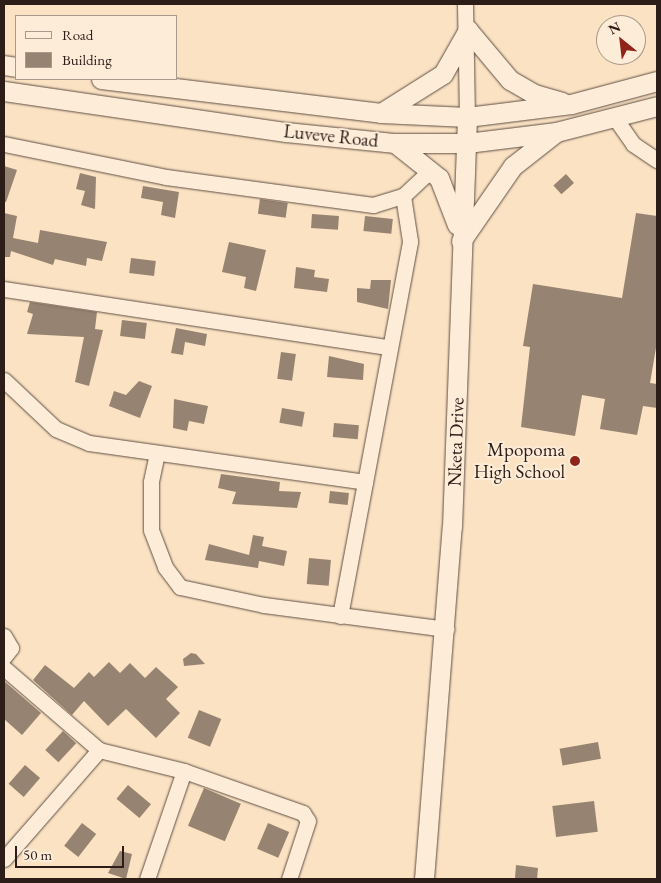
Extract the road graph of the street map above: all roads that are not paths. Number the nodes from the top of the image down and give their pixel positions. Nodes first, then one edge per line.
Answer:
1 (465, 4) edge
2 (468, 30) junction
3 (109, 80) edge
4 (657, 81) edge
5 (4, 91) edge
6 (571, 104) junction
7 (657, 106) edge
8 (381, 113) junction
9 (467, 117) junction
10 (614, 118) junction
11 (556, 132) junction
12 (395, 143) junction
13 (4, 144) edge
14 (467, 144) junction
15 (657, 160) edge
16 (431, 170) junction
17 (403, 196) junction
18 (461, 241) junction
19 (4, 289) edge
20 (389, 347) junction
21 (4, 380) edge
22 (157, 453) junction
23 (365, 482) junction
24 (340, 616) junction
25 (446, 629) junction
26 (4, 636) edge
27 (4, 657) edge
28 (4, 668) edge
29 (99, 750) junction
30 (184, 771) junction
31 (4, 859) edge
32 (147, 879) edge
33 (289, 879) edge
34 (424, 879) edge

1 - 2 street, Nketa Drive
2 - 6 street
2 - 8 street
2 - 9 street, Nketa Drive
3 - 8 street, Luveve Road
4 - 6 street, Luveve Road
5 - 12 street, Luveve Road
6 - 9 street, Luveve Road
7 - 10 street, Luveve Road
8 - 9 street, Luveve Road
9 - 14 street, Nketa Drive
10 - 11 street, Luveve Road
10 - 15 street
11 - 14 street, Luveve Road
11 - 18 street
12 - 14 street, Luveve Road
12 - 16 street
13 - 17 street
14 - 18 street, Nketa Drive
16 - 17 street
16 - 18 street
17 - 20 street
18 - 25 street, Nketa Drive
19 - 20 street
20 - 23 street
21 - 22 street
22 - 23 street
22 - 24 street
23 - 24 street
24 - 25 street
25 - 34 street, Nketa Drive
26 - 27 street
28 - 29 street
29 - 30 street
29 - 31 street
30 - 32 street
30 - 33 street

